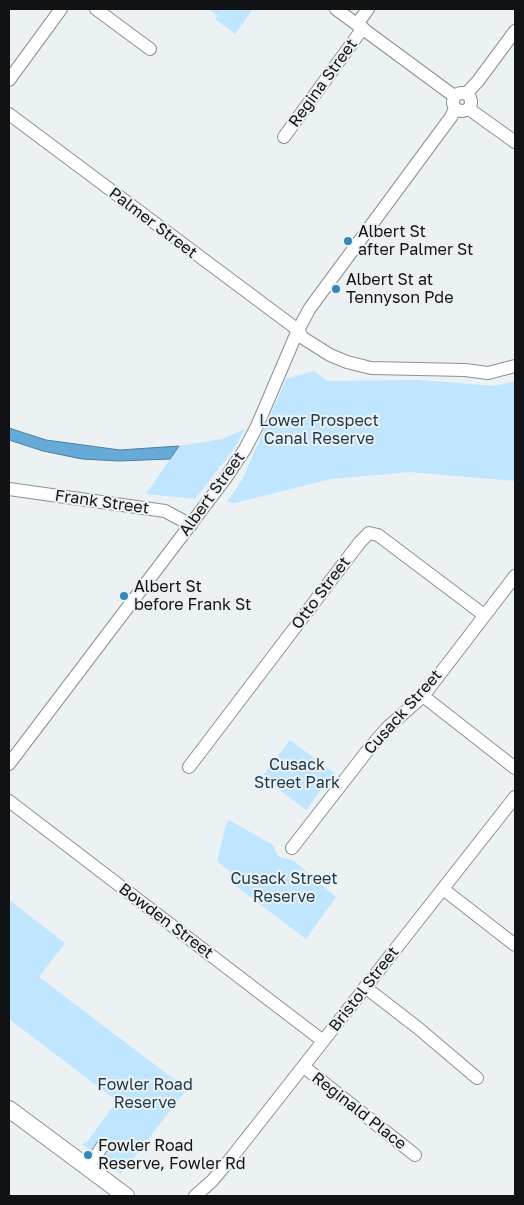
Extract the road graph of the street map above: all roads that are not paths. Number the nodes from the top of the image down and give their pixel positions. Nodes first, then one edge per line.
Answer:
1 (61, 9) edge
2 (96, 9) edge
3 (336, 9) edge
4 (368, 9) edge
5 (360, 26) junction
6 (515, 31) edge
7 (150, 50) dead end
8 (9, 80) edge
9 (459, 100) junction
10 (9, 114) edge
11 (284, 137) dead end
12 (515, 142) edge
13 (298, 330) junction
14 (515, 366) edge
15 (9, 489) edge
16 (191, 525) junction
17 (515, 576) edge
18 (484, 615) junction
19 (423, 696) junction
20 (9, 764) edge
21 (189, 767) dead end
22 (515, 768) edge
23 (515, 797) edge
24 (9, 801) edge
25 (292, 848) dead end
26 (443, 889) junction
27 (515, 945) edge
28 (366, 987) junction
29 (323, 1041) junction
30 (304, 1067) junction
31 (477, 1078) dead end
32 (9, 1109) edge
33 (103, 1145) dead end
34 (415, 1155) dead end
35 (88, 1168) junction
36 (212, 1181) junction
37 (126, 1196) edge
38 (195, 1196) edge
39 (203, 1196) edge

1 - 8 street
2 - 7 street
3 - 5 street
4 - 5 street, Regina Street
5 - 9 street
5 - 11 street, Regina Street
6 - 9 street, Albert Street
9 - 12 street
9 - 13 street, Albert Street
10 - 13 street, Palmer Street
13 - 14 street, Palmer Street
13 - 16 street, Albert Street
15 - 16 street, Frank Street
16 - 20 street, Albert Street
17 - 18 street, Cusack Street
18 - 19 street, Cusack Street
18 - 21 street, Otto Street
19 - 22 street
19 - 25 street, Cusack Street
23 - 26 street, Bristol Street
24 - 29 street, Bowden Street
26 - 27 street
26 - 28 street, Bristol Street
28 - 29 street, Bristol Street
28 - 31 street
29 - 30 street, Bristol Street
30 - 34 street, Reginald Place
30 - 36 street, Bristol Street
32 - 35 main road
33 - 35 street
35 - 37 main road
36 - 38 street, Bristol Street
36 - 39 street, Bristol Street

